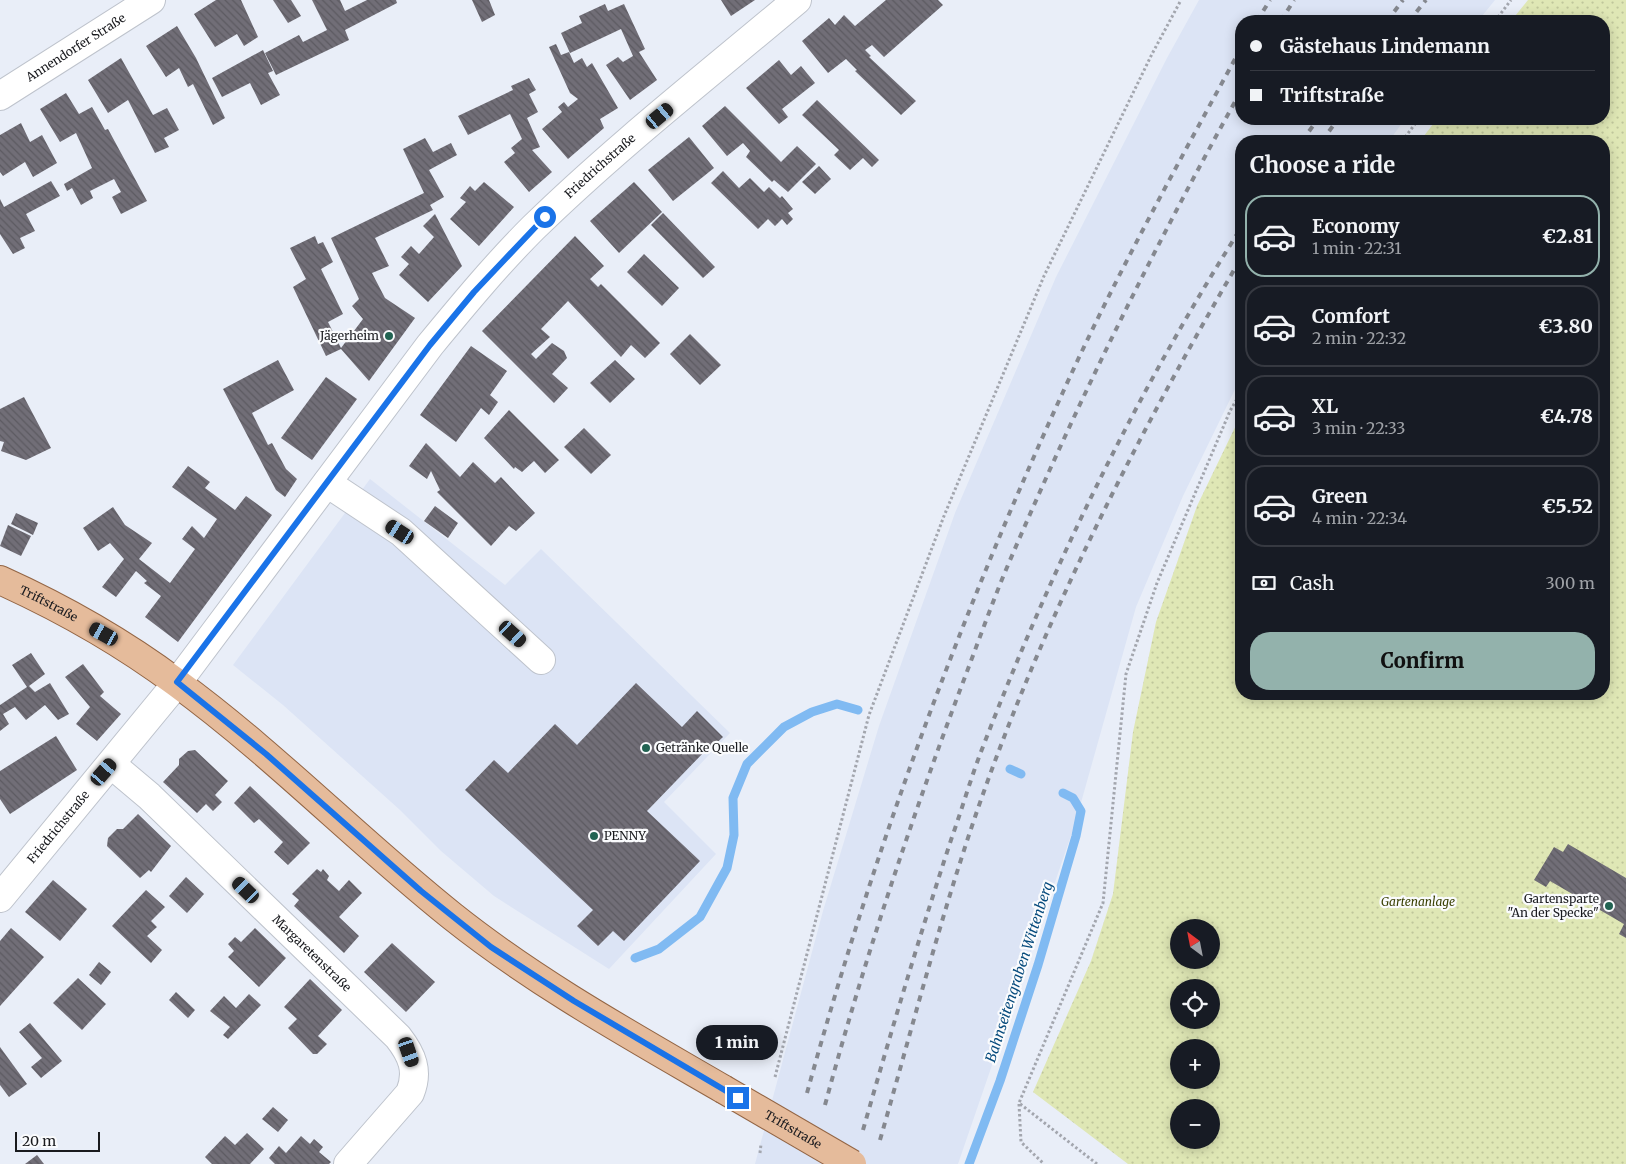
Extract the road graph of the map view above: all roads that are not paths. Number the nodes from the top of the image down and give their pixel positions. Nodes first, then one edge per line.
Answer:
1 (151, 0) edge
2 (796, 0) edge
3 (0, 96) edge
4 (327, 483) junction
5 (0, 580) edge
6 (541, 660) dead end
7 (177, 682) junction
8 (111, 764) junction
9 (0, 898) edge
10 (348, 1164) edge
11 (852, 1164) edge

1 - 3 street, Annendorfer Straße
2 - 4 street, Friedrichstraße
4 - 6 street
4 - 7 street, Friedrichstraße
5 - 7 main road, Triftstraße
7 - 8 street, Friedrichstraße
7 - 11 main road, Triftstraße, bridge
8 - 9 street, Friedrichstraße
8 - 10 street, Margaretenstraße

